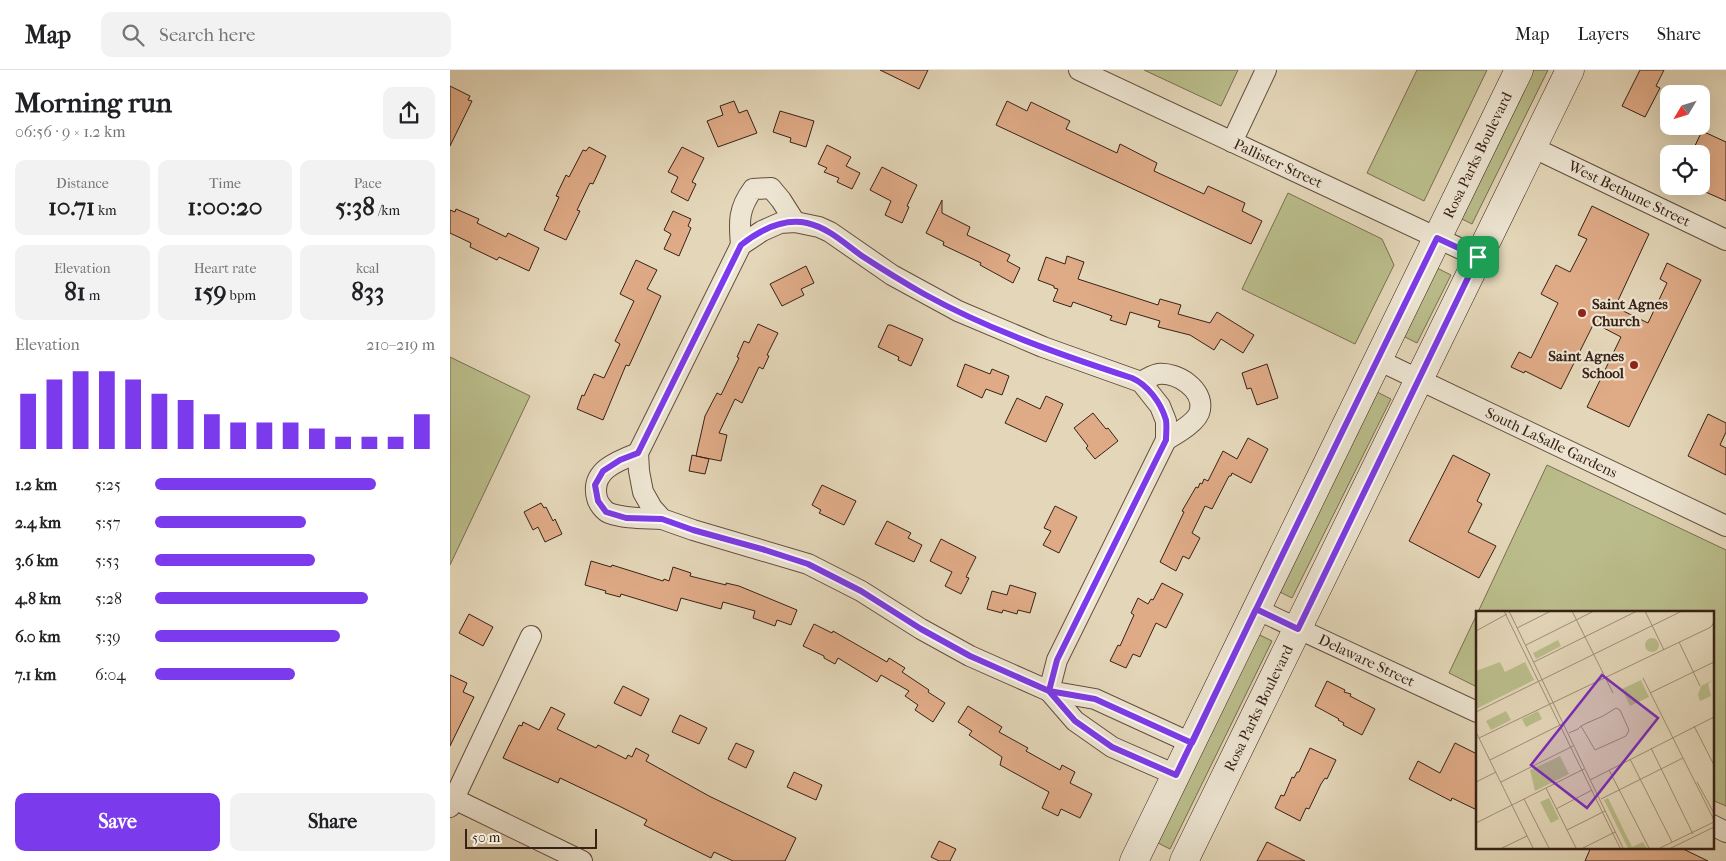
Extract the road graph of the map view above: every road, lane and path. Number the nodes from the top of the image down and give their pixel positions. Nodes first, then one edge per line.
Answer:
1 (1079, 70) edge
2 (1266, 70) edge
3 (1519, 70) edge
4 (1570, 70) edge
5 (1232, 142) junction
6 (1532, 147) junction
7 (795, 222) junction
8 (1437, 238) junction
9 (1726, 240) edge
10 (741, 245) junction
11 (1478, 257) junction
12 (1378, 360) junction
13 (1418, 380) junction
14 (1141, 382) junction
15 (1166, 440) junction
16 (638, 453) junction
17 (662, 519) junction
18 (1726, 526) edge
19 (1256, 609) junction
20 (1298, 629) junction
21 (531, 636) dead end
22 (1049, 691) junction
23 (1476, 712) edge
24 (1192, 743) junction
25 (1176, 775) junction
26 (451, 801) edge
27 (1714, 826) edge
28 (1726, 832) edge
29 (1137, 860) edge
30 (582, 861) edge
31 (1184, 861) edge

1 - 5 street, Pallister Street
2 - 5 street
3 - 8 street, Rosa Parks Boulevard
4 - 6 street, Rosa Parks Boulevard
5 - 8 street, Pallister Street
6 - 9 street, West Bethune Street
6 - 11 street, Rosa Parks Boulevard
7 - 10 street
7 - 10 street
7 - 14 street
8 - 11 street, Pallister Street
8 - 12 street, Rosa Parks Boulevard
10 - 16 street
11 - 13 street, Rosa Parks Boulevard
12 - 13 street, South LaSalle Gardens
12 - 19 street, Rosa Parks Boulevard
13 - 18 street, South LaSalle Gardens
13 - 20 street, Rosa Parks Boulevard
14 - 15 street
14 - 15 street
15 - 22 street
16 - 17 street
16 - 17 street
17 - 22 street
19 - 20 street, Delaware Street
19 - 24 street, Rosa Parks Boulevard
20 - 23 street, Delaware Street
20 - 31 street, Rosa Parks Boulevard
21 - 26 street
22 - 24 street
22 - 25 street
24 - 25 street, Rosa Parks Boulevard
25 - 29 street, Rosa Parks Boulevard
26 - 30 street
27 - 28 street

